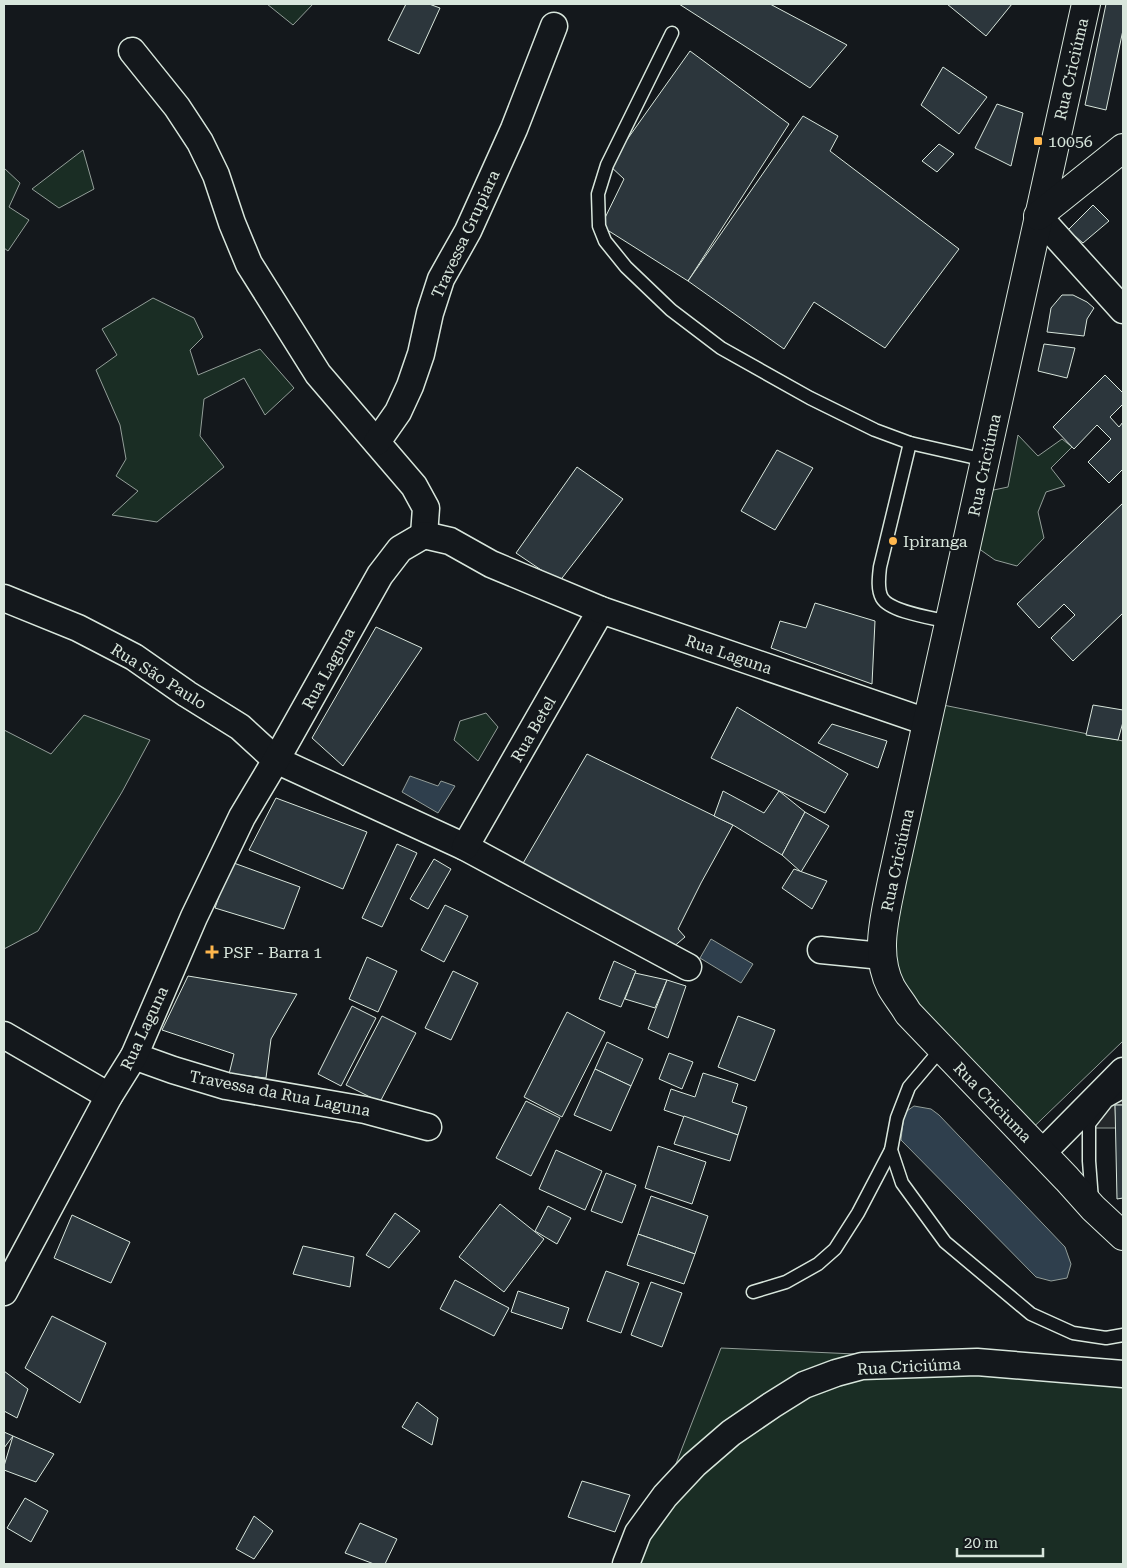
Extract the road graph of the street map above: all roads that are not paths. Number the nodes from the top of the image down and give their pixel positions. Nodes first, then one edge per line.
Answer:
1 (1086, 4) edge
2 (554, 26) dead end
3 (672, 33) dead end
4 (132, 51) dead end
5 (1123, 148) edge
6 (1038, 216) junction
7 (1123, 310) edge
8 (377, 442) junction
9 (910, 443) junction
10 (985, 460) junction
11 (424, 535) junction
12 (4, 598) edge
13 (601, 610) junction
14 (949, 622) junction
15 (927, 722) junction
16 (276, 760) junction
17 (465, 847) junction
18 (821, 950) dead end
19 (882, 956) junction
20 (688, 967) dead end
21 (4, 1035) edge
22 (942, 1048) junction
23 (134, 1056) junction
24 (1123, 1071) edge
25 (1123, 1092) edge
26 (109, 1096) junction
27 (428, 1127) dead end
28 (891, 1150) junction
29 (1042, 1153) junction
30 (1093, 1208) junction
31 (1123, 1236) edge
32 (4, 1292) edge
33 (753, 1292) dead end
34 (1123, 1335) edge
35 (1123, 1374) edge
36 (626, 1564) edge

1 - 6 main road, Rua Criciúma
2 - 8 street, Travessa Grupiara
3 - 9 lane
4 - 8 street
5 - 6 main road
6 - 7 street
6 - 10 main road, Rua Criciúma
8 - 11 street
9 - 10 lane
9 - 14 lane
10 - 14 main road, Rua Criciúma
11 - 13 street, Rua Laguna
11 - 16 street, Rua Laguna
12 - 16 street, Rua São Paulo
13 - 15 street, Rua Laguna
13 - 17 street, Rua Betel
14 - 15 main road, Rua Criciúma
15 - 19 main road, Rua Criciúma
16 - 17 street
16 - 23 street, Rua Laguna
17 - 20 street
18 - 19 street
19 - 22 main road, Rua Criciuma
21 - 26 street
22 - 28 lane
22 - 29 main road, Rua Criciuma
23 - 26 street, Rua Laguna
23 - 27 street, Travessa da Rua Laguna
24 - 29 street
25 - 30 lane
26 - 32 street, Rua Laguna
28 - 33 lane
28 - 34 lane
29 - 30 main road, Rua Criciuma
30 - 31 main road, Rua Criciuma
35 - 36 street, Rua Criciúma

